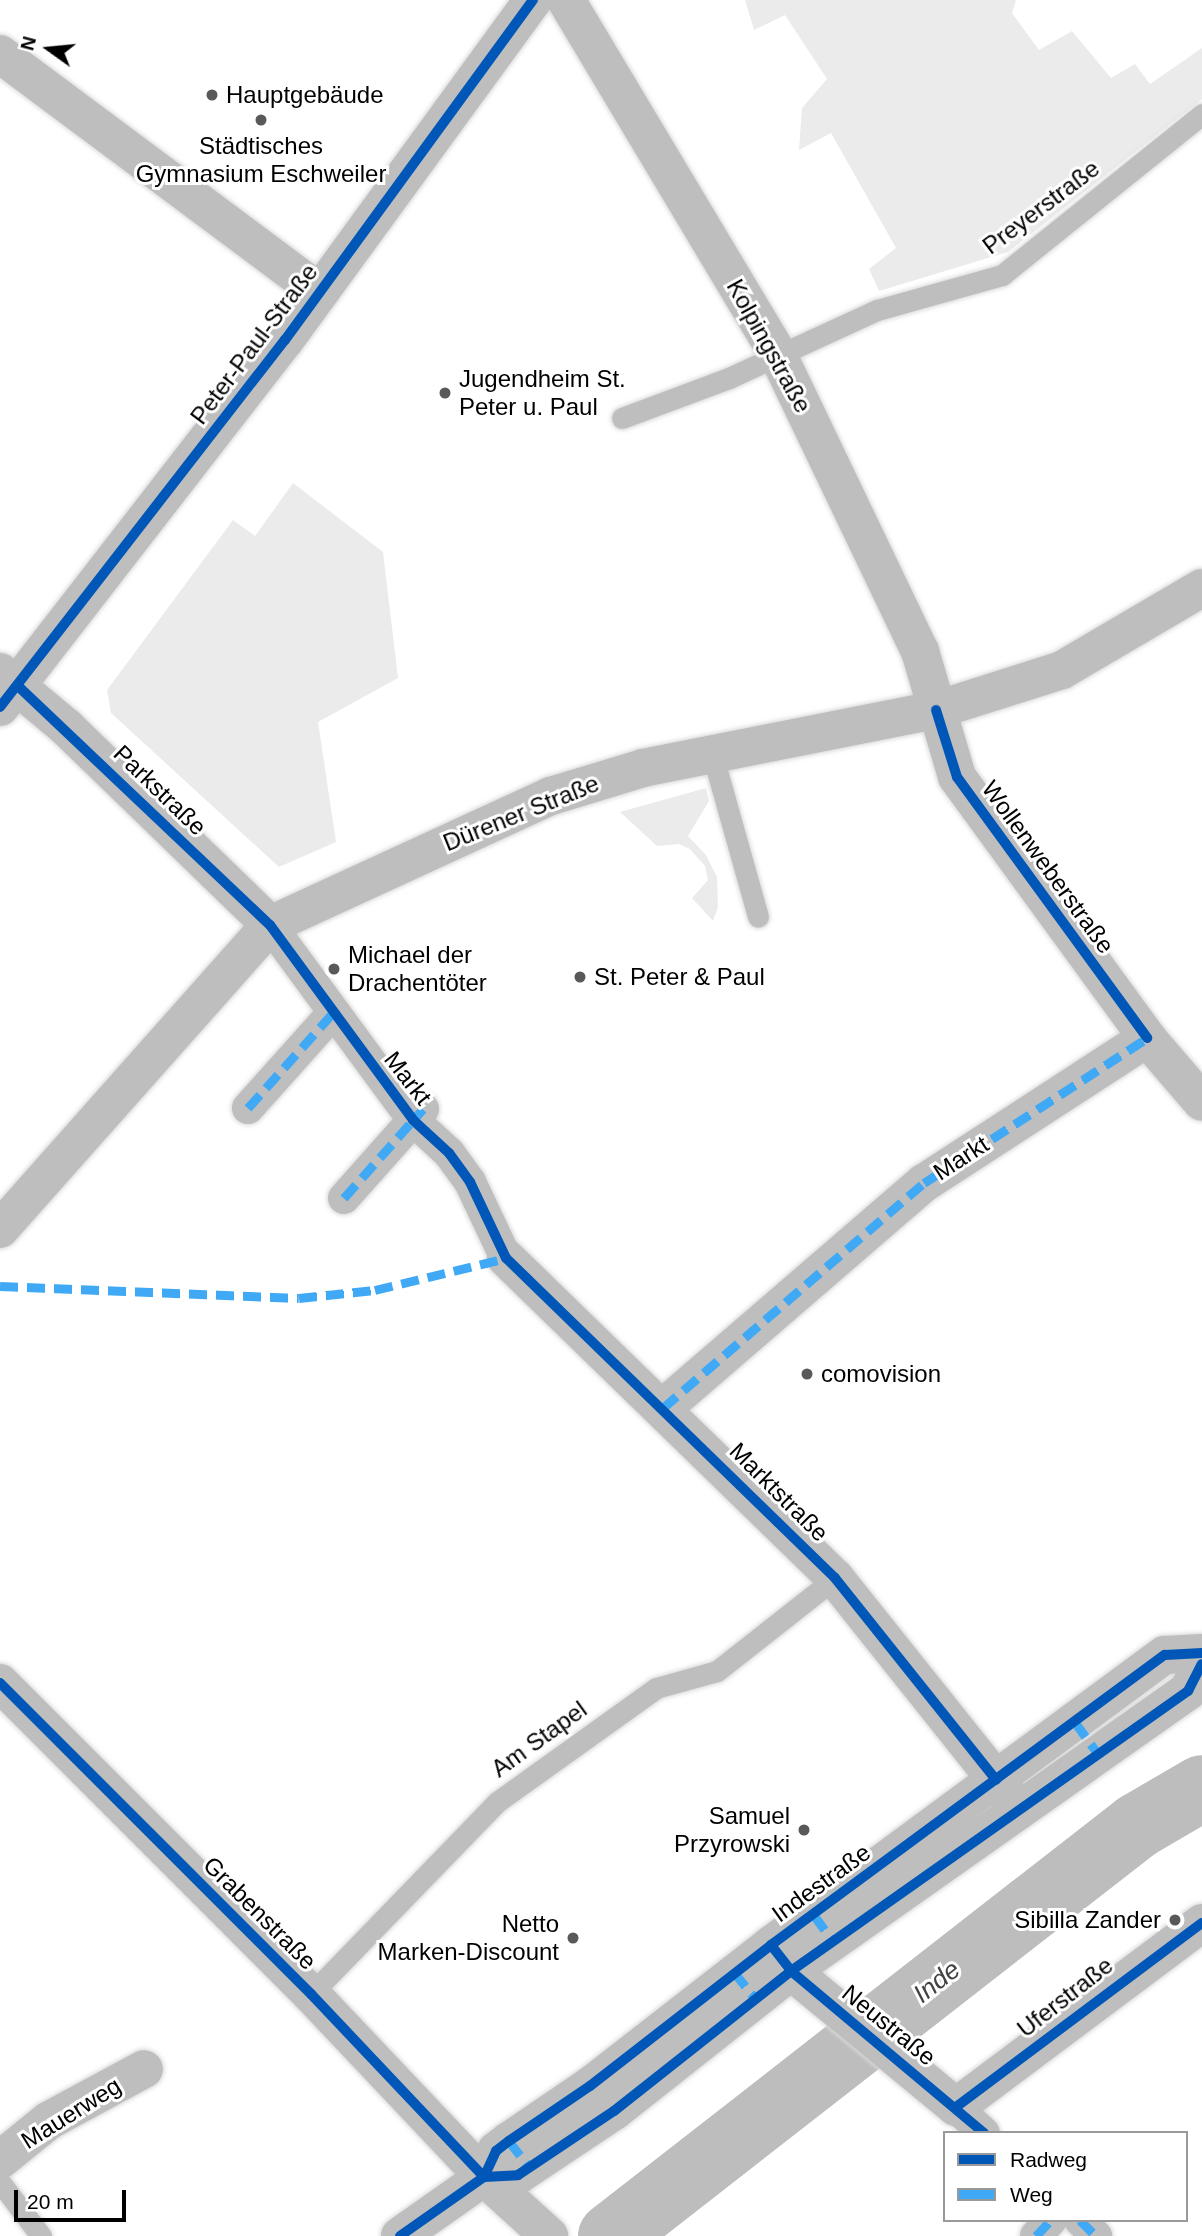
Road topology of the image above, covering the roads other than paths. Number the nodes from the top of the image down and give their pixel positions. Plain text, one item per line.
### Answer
1 (533, 0) edge
2 (566, 0) edge
3 (0, 54) edge
4 (1202, 114) edge
5 (319, 292) junction
6 (777, 353) junction
7 (622, 418) dead end
8 (1202, 588) edge
9 (6, 689) edge
10 (936, 710) junction
11 (712, 753) junction
12 (758, 917) dead end
13 (270, 925) junction
14 (332, 1013) junction
15 (1147, 1038) junction
16 (1202, 1102) edge
17 (248, 1108) dead end
18 (418, 1114) junction
19 (344, 1198) dead end
20 (0, 1229) edge
21 (506, 1258) joint
22 (663, 1408) junction
23 (835, 1578) junction
24 (1202, 1654) edge
25 (1202, 1664) edge
26 (0, 1684) edge
27 (1007, 1794) junction
28 (1202, 1923) edge
29 (781, 1958) junction
30 (311, 1994) junction
31 (144, 2069) dead end
32 (956, 2108) junction
33 (982, 2131) edge
34 (0, 2160) edge
35 (484, 2178) junction
36 (0, 2182) edge
37 (1049, 2222) edge
38 (1082, 2222) edge
39 (547, 2234) edge
40 (41, 2236) edge
41 (400, 2236) edge
42 (1036, 2236) edge
43 (1096, 2236) edge

1 - 5 street, Peter-Paul-Straße
2 - 6 street, Kolpingstraße
3 - 5 street
4 - 6 lane, Preyerstraße
5 - 9 street, Peter-Paul-Straße
6 - 7 lane, Preyerstraße
6 - 10 street, Kolpingstraße
8 - 10 street, Dürener Straße
9 - 13 street, Parkstraße
10 - 11 street, Dürener Straße
10 - 15 street, Wollenweberstraße
11 - 12 lane
11 - 13 street, Dürener Straße
13 - 14 street, Markt
13 - 20 street, Dürener Straße
14 - 17 street
14 - 18 street, Markt
15 - 16 street, Wollenweberstraße
15 - 22 street, Markt
18 - 19 street
18 - 21 street, Markt
21 - 22 street, Marktstraße
22 - 23 street, Marktstraße
23 - 27 street, Marktstraße
23 - 30 lane, Am Stapel
24 - 27 street, Indestraße
25 - 27 street, Indestraße
26 - 30 street, Grabenstraße
27 - 29 street, Indestraße
28 - 32 street, Uferstraße
29 - 32 street, Neustraße
29 - 35 street, Indestraße
30 - 35 street, Grabenstraße
31 - 34 street, Mauerweg
32 - 33 street, Neustraße
35 - 39 street, Grabenstraße
35 - 41 street, Indestraße
36 - 40 lane
37 - 42 street
38 - 43 street

